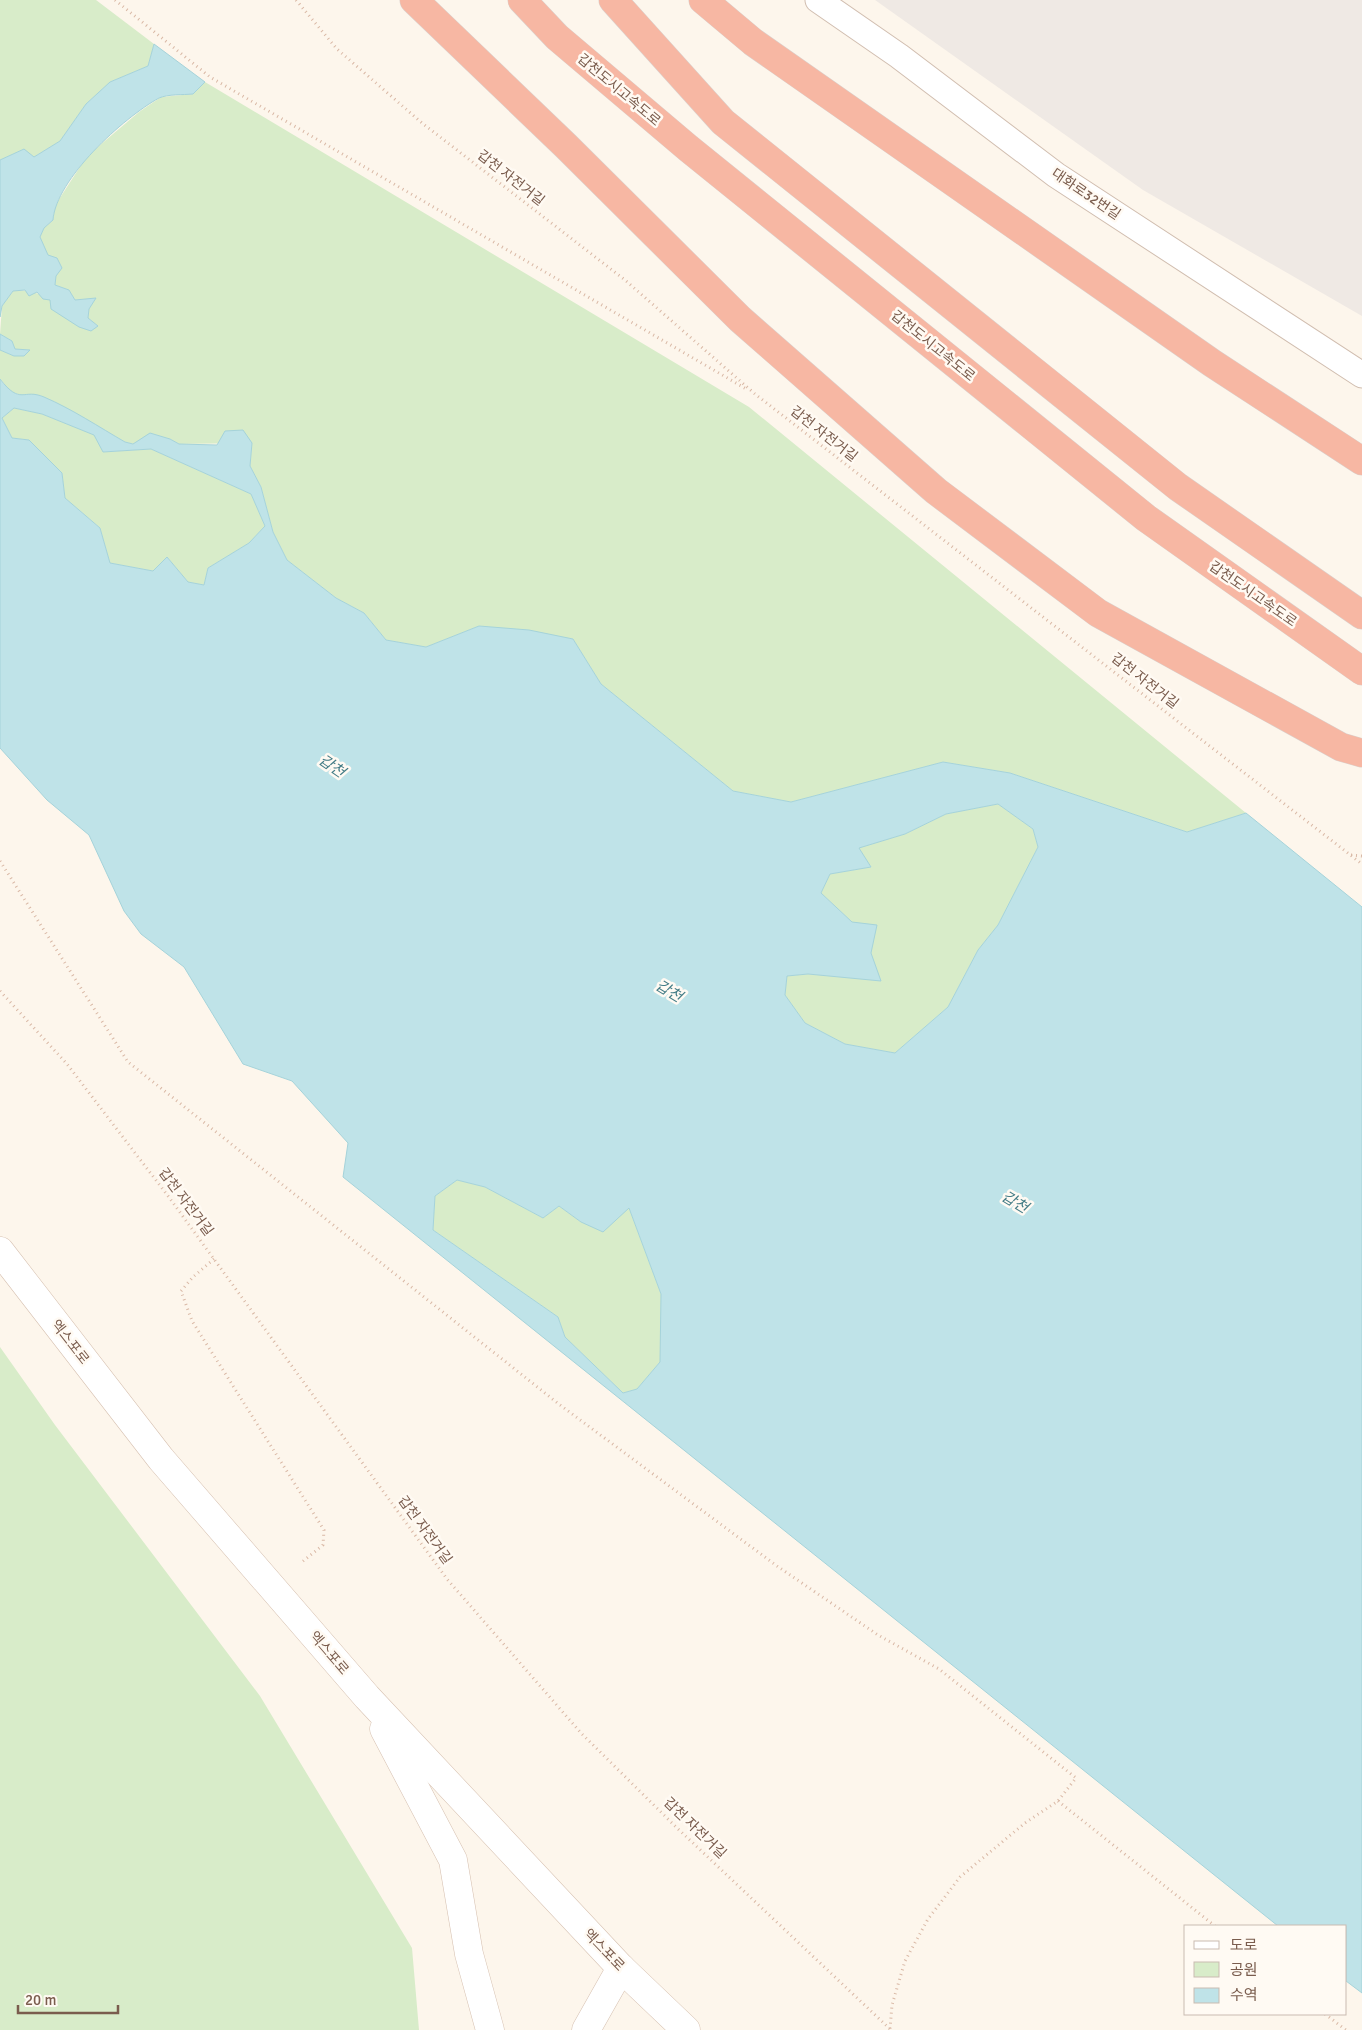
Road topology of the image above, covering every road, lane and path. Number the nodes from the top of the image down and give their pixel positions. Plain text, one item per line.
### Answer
1 (115, 0) edge
2 (296, 0) edge
3 (414, 0) edge
4 (522, 0) edge
5 (613, 0) edge
6 (702, 0) edge
7 (818, 0) edge
8 (1362, 375) edge
9 (755, 394) junction
10 (1362, 461) edge
11 (1362, 616) edge
12 (1362, 671) edge
13 (1362, 753) edge
14 (1350, 854) junction
15 (1362, 856) edge
16 (0, 861) edge
17 (1362, 864) edge
18 (0, 991) edge
19 (0, 1251) edge
20 (214, 1258) junction
21 (302, 1562) dead end
22 (367, 1697) junction
23 (1058, 1802) junction
24 (1214, 1925) edge
25 (621, 1968) junction
26 (1326, 2015) edge
27 (490, 2030) edge
28 (586, 2030) edge
29 (686, 2030) edge
30 (891, 2030) edge
31 (1346, 2030) edge

1 - 9 path
2 - 9 path, 갑천 자전거길
3 - 13 highway
4 - 12 highway, 갑천도시고속도로
5 - 11 highway
6 - 10 highway
7 - 8 street, 대화로32번길
9 - 14 path, 갑천 자전거길
14 - 15 path, 갑천 자전거길
14 - 17 path
16 - 23 path
18 - 20 path, 갑천 자전거길
19 - 22 main road, 엑스포로
20 - 21 path
20 - 30 path, 갑천 자전거길
22 - 25 main road, 엑스포로
22 - 27 main road
23 - 24 path
23 - 30 path
25 - 28 main road
25 - 29 main road, 엑스포로
26 - 31 path

